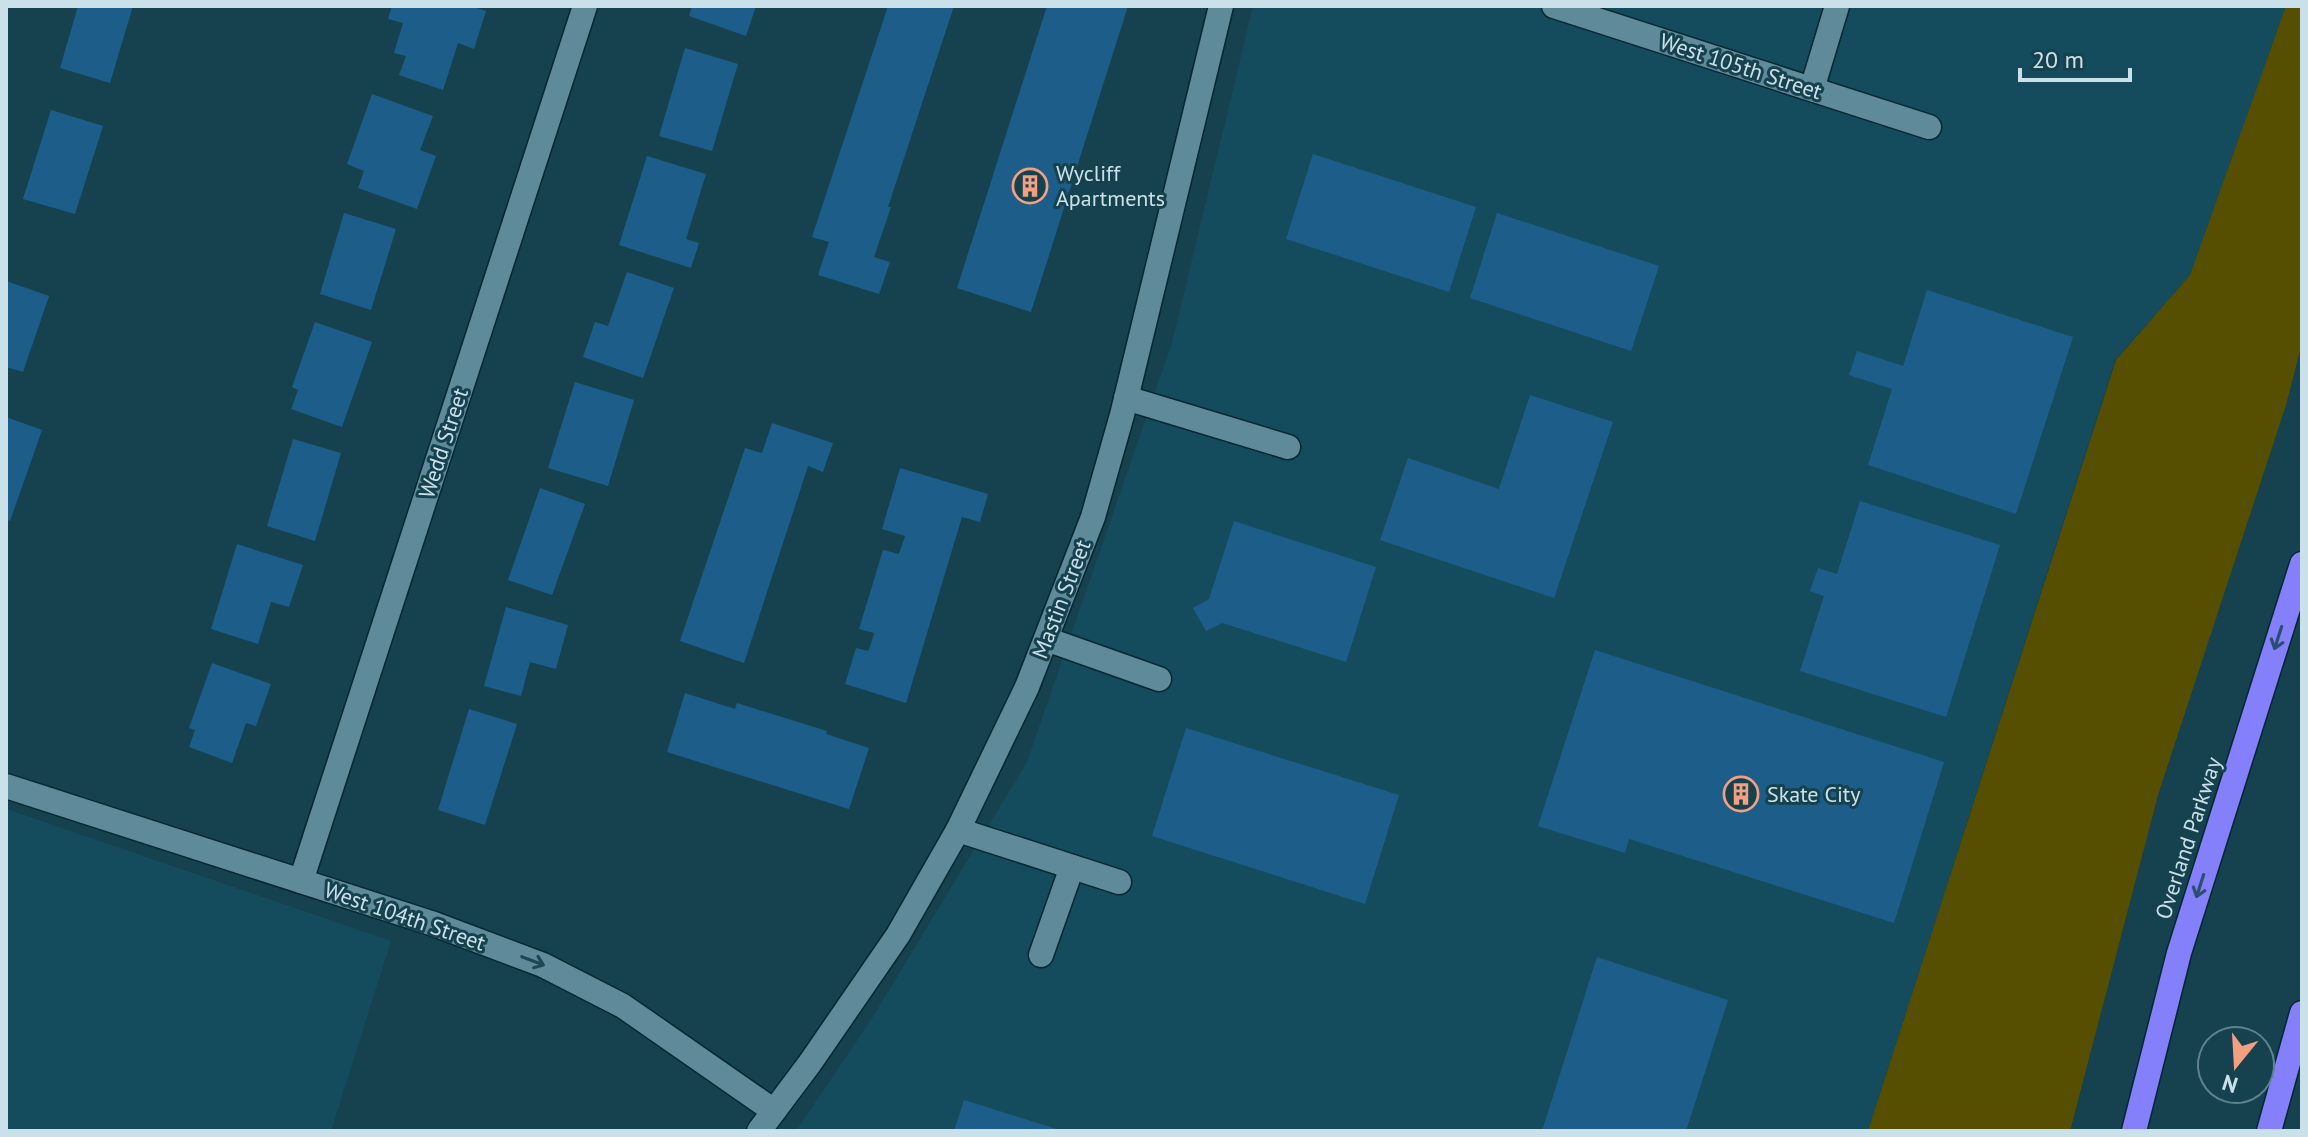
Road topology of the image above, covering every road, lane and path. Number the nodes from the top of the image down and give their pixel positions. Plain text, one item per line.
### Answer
1 (585, 6) edge
2 (1221, 6) edge
3 (1554, 6) edge
4 (1837, 6) edge
5 (1812, 89) junction
6 (1929, 127) dead end
7 (1126, 398) junction
8 (1288, 447) dead end
9 (2302, 564) edge
10 (1046, 639) junction
11 (1159, 679) dead end
12 (6, 786) edge
13 (958, 830) junction
14 (1072, 867) junction
15 (301, 881) junction
16 (1119, 882) dead end
17 (1041, 955) dead end
18 (2302, 1013) edge
19 (774, 1111) junction
20 (759, 1131) edge
21 (2134, 1131) edge
22 (2269, 1131) edge

1 - 15 street, Wedd Street
2 - 7 street, Mastin Street
3 - 5 street, West 105th Street
4 - 5 street
5 - 6 street, West 105th Street
7 - 8 street
7 - 10 street, Mastin Street
9 -> 21 highway, Overland Parkway
10 - 11 street
10 - 13 street, Mastin Street
12 - 15 street, West 104th Street
13 - 14 street
13 - 19 street, Mastin Street
14 - 16 street
14 - 17 street
15 -> 19 street, West 104th Street
18 - 22 highway
19 - 20 street, Mastin Street

